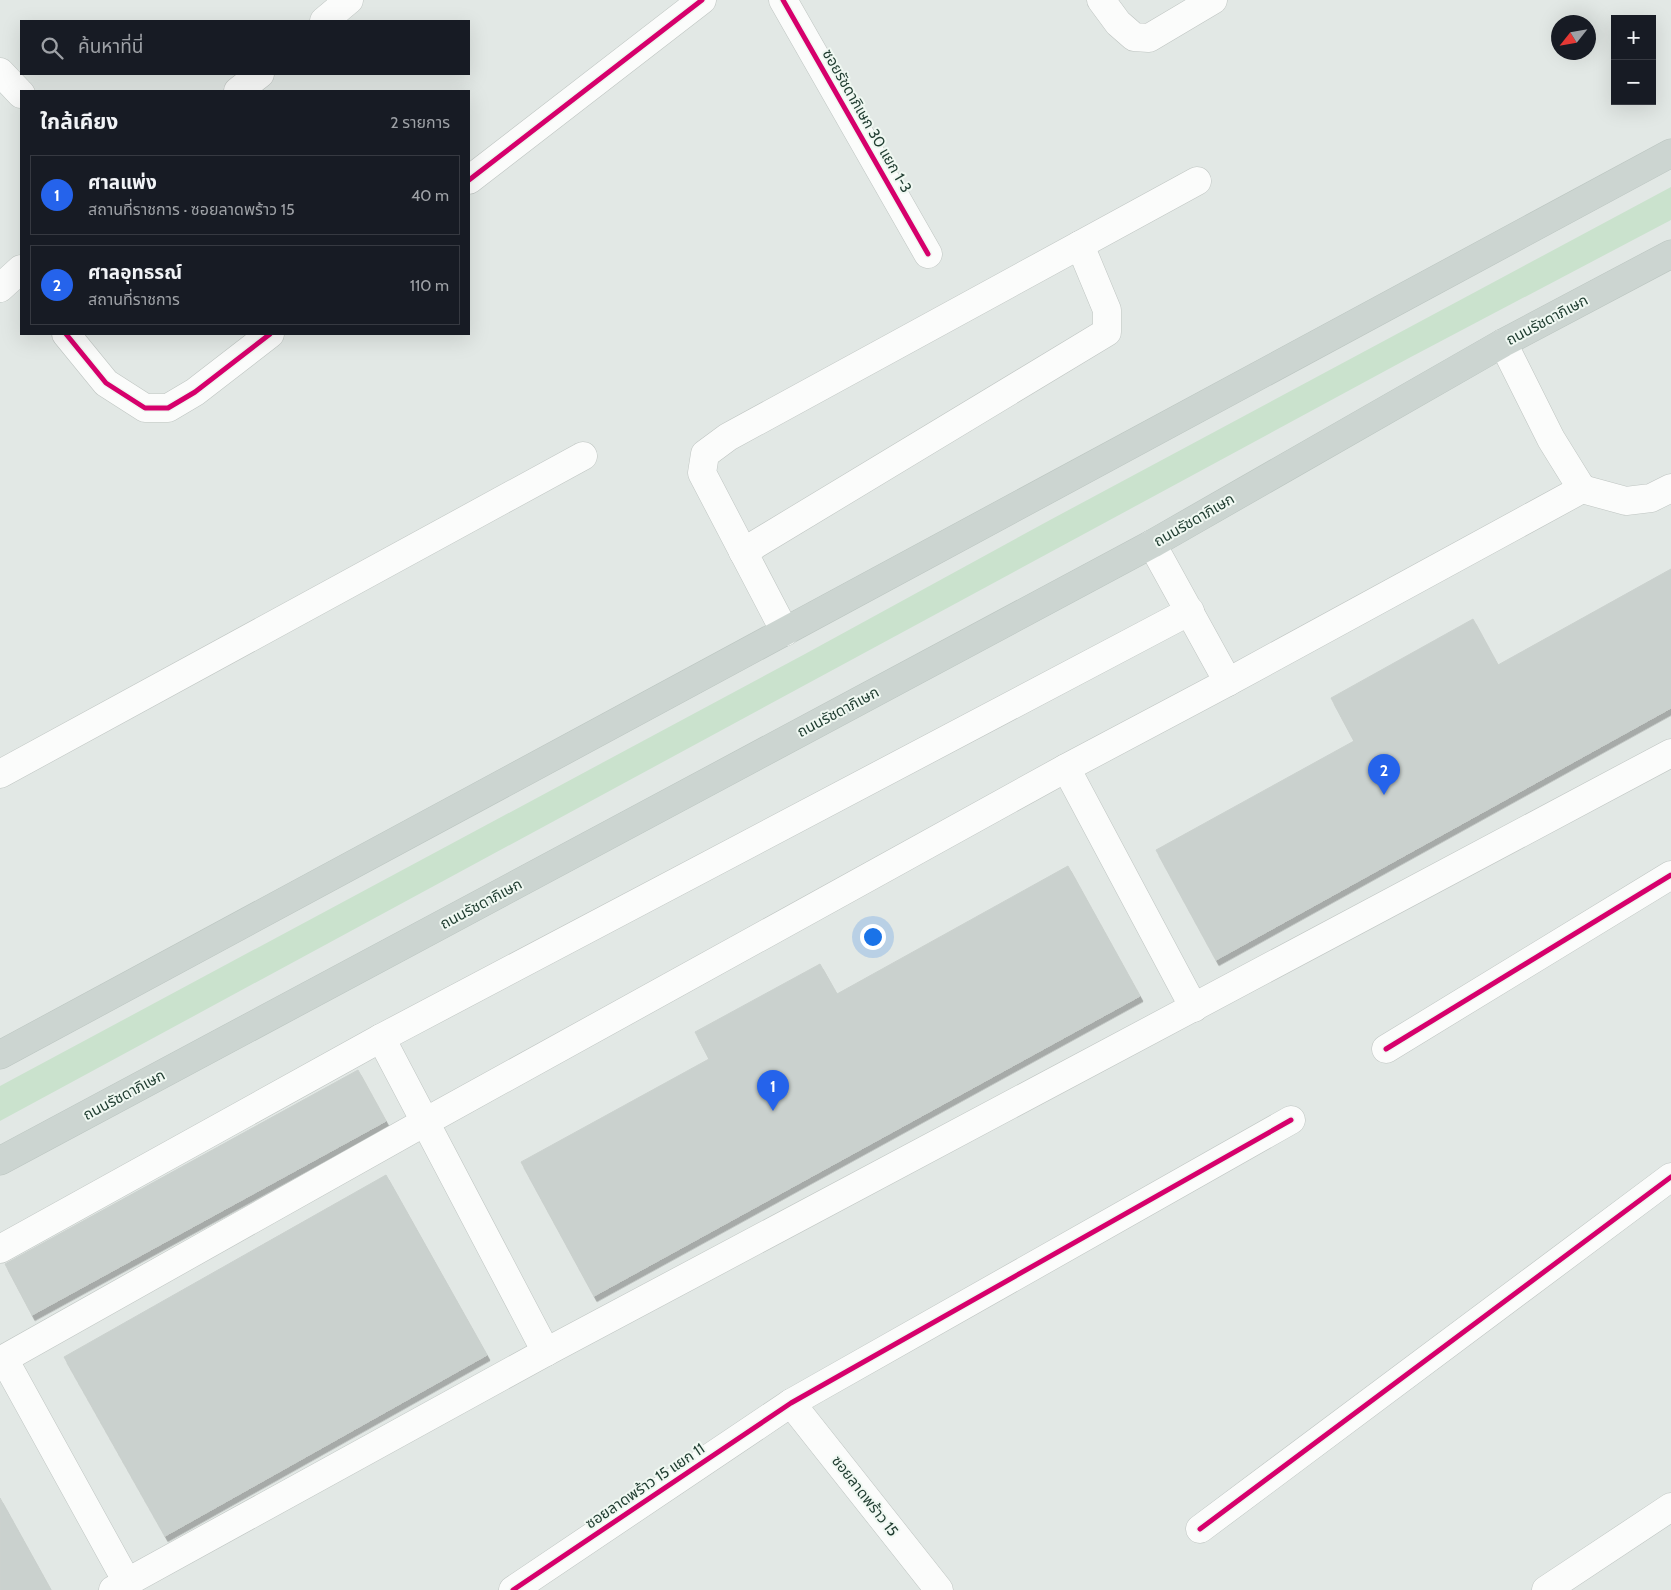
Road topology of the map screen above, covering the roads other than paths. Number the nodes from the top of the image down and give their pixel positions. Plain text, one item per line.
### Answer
1 (349, 0) edge
2 (702, 0) edge
3 (783, 0) edge
4 (1101, 0) edge
5 (1213, 0) edge
6 (325, 20) edge
7 (0, 72) edge
8 (259, 75) edge
9 (239, 90) edge
10 (20, 93) edge
11 (1671, 153) edge
12 (470, 179) edge
13 (1196, 181) dead end
14 (1080, 245) junction
15 (928, 254) dead end
16 (1671, 254) edge
17 (67, 335) edge
18 (269, 335) edge
19 (1504, 343) junction
20 (582, 456) dead end
21 (1671, 488) edge
22 (1582, 490) junction
23 (1152, 544) junction
24 (743, 552) junction
25 (1190, 611) junction
26 (785, 632) junction
27 (1228, 682) junction
28 (1671, 753) edge
29 (1066, 768) junction
30 (0, 774) edge
31 (1671, 875) edge
32 (1194, 1008) junction
33 (381, 1038) junction
34 (1386, 1049) dead end
35 (0, 1055) edge
36 (1291, 1120) dead end
37 (425, 1122) junction
38 (0, 1162) edge
39 (1671, 1177) edge
40 (0, 1249) edge
41 (546, 1352) junction
42 (2, 1360) edge
43 (791, 1403) junction
44 (1671, 1507) edge
45 (1200, 1529) dead end
46 (120, 1586) edge
47 (512, 1590) edge
48 (939, 1590) edge
49 (1546, 1590) edge

1 - 6 street
2 - 12 street
3 - 15 street, ซอยรัชดาภิเษก 30 แยก 1-3
4 - 5 street
7 - 10 street
8 - 9 street
11 - 26 main road
13 - 14 street
14 - 24 street
14 - 24 street
16 - 19 main road, ถนนรัชดาภิเษก
17 - 18 street
19 - 22 street
19 - 23 main road, ถนนรัชดาภิเษก
20 - 30 street
21 - 22 street
22 - 27 street
23 - 25 street
23 - 38 main road, ถนนรัชดาภิเษก
24 - 26 street
25 - 27 street
25 - 33 street
26 - 35 main road
27 - 29 street
28 - 32 street
29 - 32 street
29 - 37 street
31 - 34 street
32 - 41 street
33 - 37 street
33 - 40 street
36 - 43 street, ซอยลาดพร้าว 15 แยก 11
37 - 41 street
37 - 42 street
39 - 45 street
41 - 46 street
42 - 46 street
43 - 47 street, ซอยลาดพร้าว 15 แยก 11
43 - 48 street, ซอยลาดพร้าว 15
44 - 49 street

